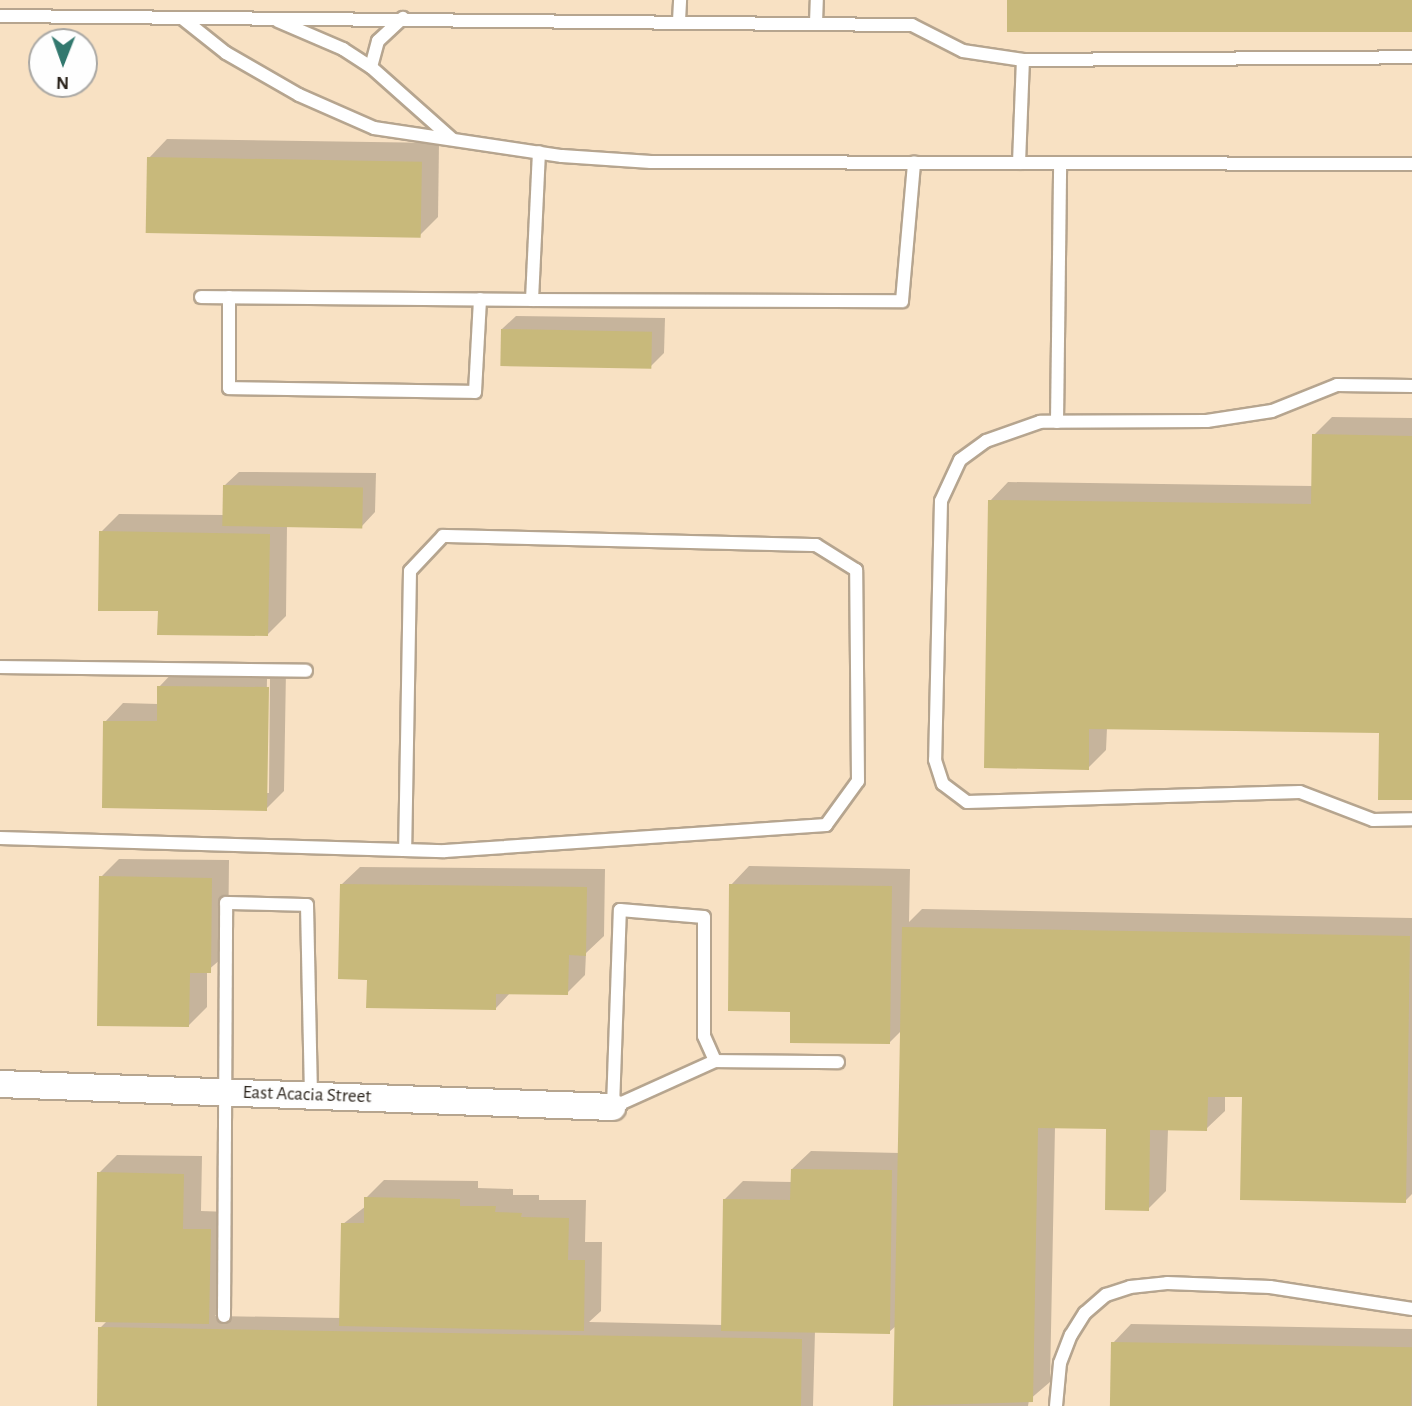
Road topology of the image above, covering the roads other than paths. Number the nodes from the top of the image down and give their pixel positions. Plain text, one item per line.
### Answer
1 (680, 0) edge
2 (817, 0) edge
3 (0, 16) edge
4 (182, 18) junction
5 (270, 18) junction
6 (403, 18) junction
7 (679, 21) junction
8 (816, 23) junction
9 (1412, 57) edge
10 (1023, 60) junction
11 (371, 67) junction
12 (453, 139) junction
13 (539, 152) junction
14 (914, 163) junction
15 (1019, 163) junction
16 (1060, 163) junction
17 (1412, 164) edge
18 (201, 297) dead end
19 (229, 297) junction
20 (480, 299) junction
21 (533, 300) junction
22 (1412, 386) edge
23 (1057, 422) junction
24 (0, 667) edge
25 (306, 671) dead end
26 (1412, 819) edge
27 (0, 838) edge
28 (405, 850) junction
29 (715, 1061) junction
30 (838, 1062) dead end
31 (0, 1084) edge
32 (223, 1093) junction
33 (311, 1096) junction
34 (613, 1107) junction
35 (1412, 1309) edge
36 (224, 1316) dead end
37 (1056, 1406) edge

1 - 7 lane
2 - 8 lane
3 - 4 lane
4 - 5 lane
4 - 12 lane
5 - 6 lane
5 - 11 lane
6 - 7 lane
6 - 11 lane
7 - 8 lane
8 - 10 lane
9 - 10 lane
10 - 15 lane
11 - 12 lane
12 - 13 lane
13 - 14 lane
13 - 21 lane
14 - 15 lane
14 - 21 lane
15 - 16 lane
16 - 17 lane
16 - 23 lane
18 - 19 lane
19 - 20 lane
19 - 20 lane
20 - 21 lane
22 - 23 lane
23 - 26 lane
24 - 25 lane
27 - 28 lane
28 - 28 lane
29 - 30 lane
29 - 34 lane
29 - 34 lane
31 - 32 street, East Acacia Street
32 - 33 street, East Acacia Street
32 - 33 lane
32 - 36 lane
33 - 34 street, East Acacia Street
35 - 37 lane

